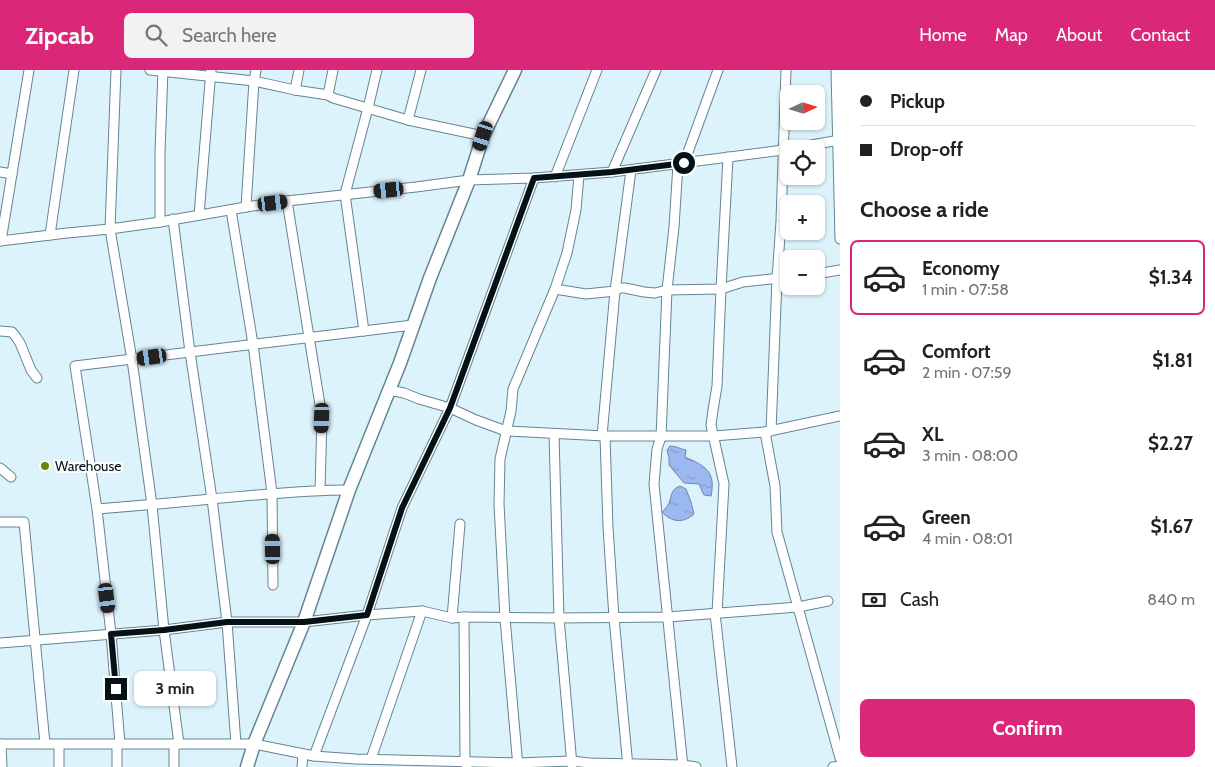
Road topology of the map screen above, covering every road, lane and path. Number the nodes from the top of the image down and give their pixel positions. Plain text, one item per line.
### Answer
1 (29, 70) edge
2 (74, 70) edge
3 (116, 70) edge
4 (150, 70) edge
5 (256, 70) edge
6 (299, 70) edge
7 (333, 70) edge
8 (377, 70) edge
9 (421, 70) edge
10 (515, 70) edge
11 (597, 70) edge
12 (656, 70) edge
13 (718, 70) edge
14 (786, 70) edge
15 (836, 70) edge
16 (163, 71) edge
17 (211, 73) edge
18 (254, 81) junction
19 (295, 90) junction
20 (328, 95) junction
21 (368, 108) junction
22 (408, 120) junction
23 (483, 136) junction
24 (783, 140) edge
25 (839, 141) edge
26 (825, 143) edge
27 (780, 150) edge
28 (728, 157) junction
29 (681, 163) junction
30 (631, 170) junction
31 (0, 172) edge
32 (612, 172) junction
33 (12, 174) junction
34 (579, 175) junction
35 (555, 177) junction
36 (534, 178) junction
37 (469, 180) junction
38 (782, 185) edge
39 (345, 194) junction
40 (286, 201) junction
41 (246, 207) junction
42 (230, 210) junction
43 (199, 215) junction
44 (173, 219) junction
45 (160, 222) junction
46 (110, 229) junction
47 (50, 235) junction
48 (840, 239) edge
49 (0, 241) edge
50 (840, 270) edge
51 (825, 272) edge
52 (777, 279) junction
53 (780, 279) edge
54 (721, 288) junction
55 (555, 289) junction
56 (667, 290) junction
57 (615, 291) junction
58 (413, 325) junction
59 (0, 330) edge
60 (364, 331) junction
61 (309, 338) junction
62 (252, 344) junction
63 (190, 352) junction
64 (132, 360) junction
65 (37, 378) dead end
66 (389, 390) junction
67 (450, 408) junction
68 (840, 416) edge
69 (506, 431) junction
70 (768, 431) junction
71 (554, 434) junction
72 (604, 436) junction
73 (661, 436) junction
74 (714, 436) junction
75 (0, 468) edge
76 (11, 477) dead end
77 (320, 490) junction
78 (349, 490) junction
79 (272, 493) junction
80 (212, 499) junction
81 (152, 505) junction
82 (96, 509) junction
83 (0, 522) edge
84 (460, 524) dead end
85 (273, 585) dead end
86 (828, 600) dead end
87 (798, 607) junction
88 (422, 612) junction
89 (716, 613) junction
90 (367, 615) junction
91 (464, 617) junction
92 (668, 617) junction
93 (452, 618) junction
94 (505, 618) junction
95 (559, 618) junction
96 (614, 618) junction
97 (227, 622) junction
98 (304, 622) junction
99 (164, 630) junction
100 (111, 634) junction
101 (35, 641) junction
102 (0, 643) edge
103 (0, 744) edge
104 (45, 744) junction
105 (59, 744) junction
106 (119, 744) junction
107 (176, 744) junction
108 (236, 744) junction
109 (254, 744) junction
110 (303, 754) junction
111 (314, 756) junction
112 (840, 758) edge
113 (371, 759) junction
114 (355, 763) edge
115 (466, 764) edge
116 (572, 764) edge
117 (517, 765) edge
118 (628, 765) edge
119 (683, 766) edge
120 (840, 766) edge
121 (2, 767) edge
122 (59, 767) edge
123 (117, 767) edge
124 (174, 767) edge
125 (247, 767) edge
126 (302, 767) edge
127 (696, 767) edge
128 (732, 767) edge
129 (833, 767) edge

1 - 33 street
2 - 47 street
3 - 46 street
4 - 16 street
5 - 18 street
6 - 19 street
7 - 20 street
8 - 21 street
9 - 22 street
10 - 23 main road
11 - 35 street
12 - 32 street
13 - 29 street
14 - 24 street
15 - 25 street
16 - 17 street
16 - 45 street
17 - 18 street
17 - 43 street
18 - 19 street
18 - 41 street
19 - 20 street
20 - 21 street
21 - 22 street
21 - 39 street
22 - 23 street
23 - 37 main road
25 - 26 street
25 - 48 street
27 - 28 street
28 - 29 street
28 - 54 street
29 - 30 street
29 - 56 street
30 - 32 street
30 - 57 street
31 - 33 street
32 - 34 street
33 - 49 street
34 - 35 street
34 - 55 street
35 - 36 street
36 - 37 street
36 - 67 street
37 - 39 street
37 - 58 main road
38 - 52 street
39 - 40 street
39 - 60 street
40 - 41 street
40 - 61 street
41 - 42 street
42 - 43 street
42 - 62 street
43 - 44 street
44 - 45 street
44 - 63 street
45 - 46 street
46 - 47 street
46 - 64 street
47 - 49 street
50 - 51 street
52 - 53 street
52 - 54 street
52 - 70 street
54 - 56 street
54 - 74 street
55 - 57 street
55 - 69 street
56 - 57 street
56 - 73 street
57 - 72 street
58 - 60 street
58 - 66 main road
59 - 65 street
60 - 61 street
61 - 62 street
61 - 77 street
62 - 63 street
62 - 79 street
63 - 64 street
63 - 80 street
64 - 81 street
64 - 82 street
66 - 67 street
66 - 78 main road
67 - 69 street
67 - 90 street
68 - 70 street
69 - 71 street
69 - 94 street
70 - 74 street
70 - 87 street
71 - 72 street
71 - 95 street
72 - 73 street
72 - 96 street
73 - 74 street
73 - 92 street
74 - 89 street
75 - 76 street
77 - 78 street
77 - 79 street
78 - 98 main road
79 - 80 street
79 - 85 street
80 - 81 street
80 - 97 street
81 - 82 street
81 - 99 street
82 - 100 street
83 - 101 street
84 - 93 street
86 - 87 street
87 - 89 street
87 - 112 street
88 - 90 street
88 - 93 street
88 - 113 street
89 - 92 street
89 - 128 street
90 - 98 street
90 - 111 street
91 - 93 street
91 - 94 street
91 - 115 street
92 - 96 street
92 - 119 street
94 - 95 street
94 - 117 street
95 - 96 street
95 - 116 street
96 - 118 street
97 - 98 street
97 - 99 street
97 - 108 street
98 - 109 main road
99 - 100 street
99 - 107 street
100 - 101 street
100 - 106 street
101 - 102 street
101 - 104 street
103 - 104 street
103 - 121 street
104 - 105 street
105 - 106 street
105 - 122 street
106 - 107 street
106 - 123 street
107 - 108 street
107 - 124 street
108 - 109 street
109 - 110 street
109 - 125 main road
110 - 111 street
110 - 126 street
111 - 114 street
113 - 114 street
113 - 115 street
115 - 117 street
116 - 117 street
116 - 118 street
118 - 119 street
119 - 127 street
120 - 129 street

